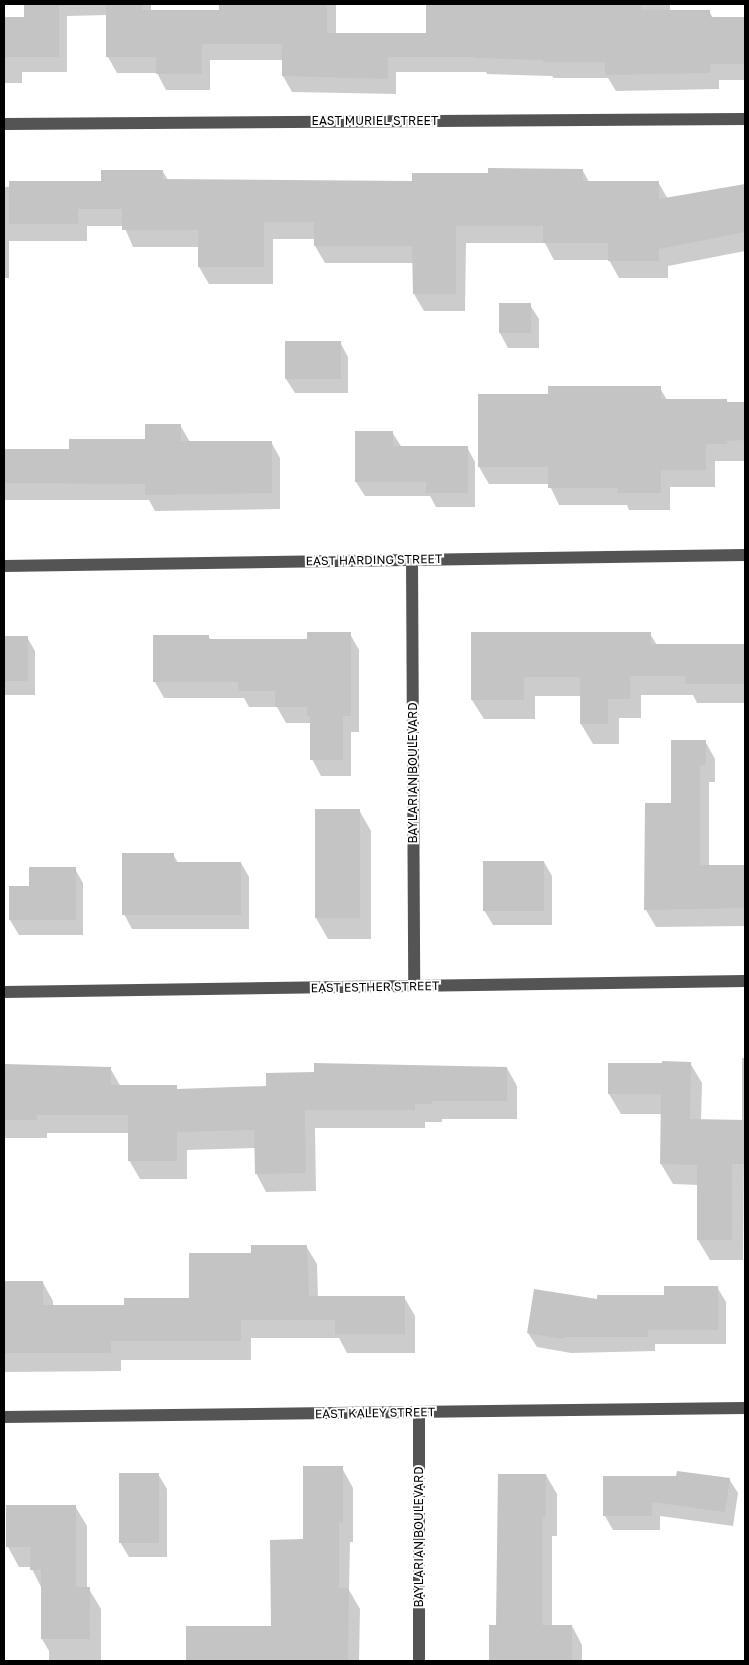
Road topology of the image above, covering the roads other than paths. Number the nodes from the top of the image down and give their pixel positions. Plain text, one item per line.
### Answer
1 (745, 119) edge
2 (4, 124) edge
3 (745, 556) edge
4 (412, 559) junction
5 (4, 566) edge
6 (745, 981) edge
7 (414, 986) junction
8 (4, 992) edge
9 (745, 1408) edge
10 (419, 1413) junction
11 (4, 1417) edge
12 (419, 1661) edge

1 - 2 street, EAST MURIEL STREET
3 - 4 street, EAST HARDING STREET
4 - 5 street, EAST HARDING STREET
4 - 7 street, BAYLARIAN BOULEVARD
6 - 7 street, EAST ESTHER STREET
7 - 8 street, EAST ESTHER STREET
9 - 10 street, EAST KALEY STREET
10 - 11 street, EAST KALEY STREET
10 - 12 street, BAYLARIAN BOULEVARD

